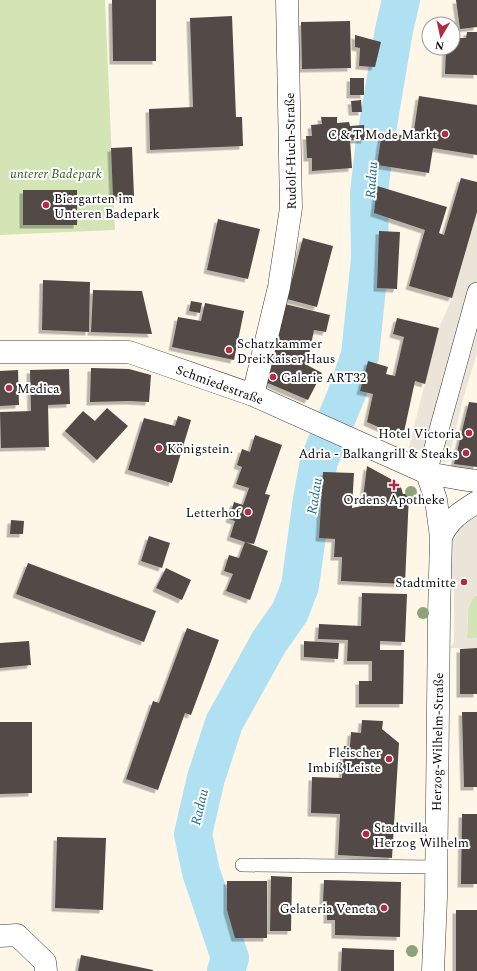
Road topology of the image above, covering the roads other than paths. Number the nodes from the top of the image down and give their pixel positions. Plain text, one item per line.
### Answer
1 (287, 0) edge
2 (477, 292) edge
3 (0, 352) edge
4 (253, 395) junction
5 (427, 473) junction
6 (477, 481) edge
7 (477, 502) edge
8 (441, 537) junction
9 (242, 865) dead end
10 (436, 867) junction
11 (0, 936) edge
12 (46, 971) edge
13 (433, 971) edge

1 - 4 street, Rudolf-Huch-Straße
2 - 5 street
3 - 4 street, Schmiedestraße
4 - 5 street, Schmiedestraße
5 - 6 street, Schmiedestraße
5 - 8 street, Herzog-Wilhelm-Straße
7 - 8 street
8 - 10 street, Herzog-Wilhelm-Straße
9 - 10 lane
10 - 13 street, Herzog-Wilhelm-Straße
11 - 12 street

